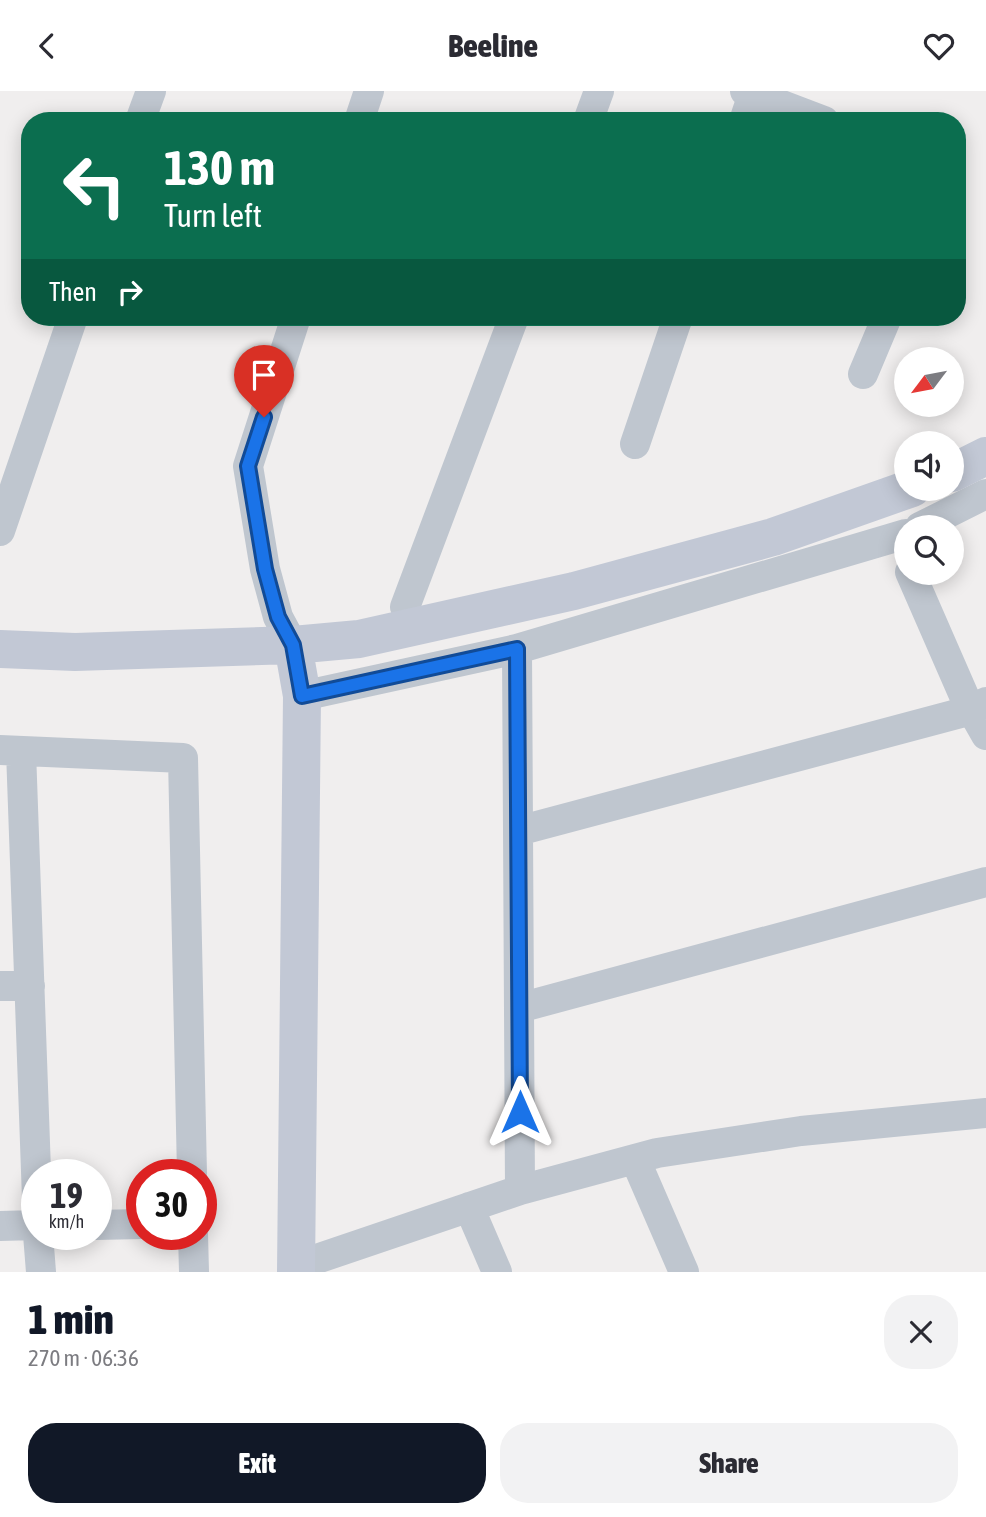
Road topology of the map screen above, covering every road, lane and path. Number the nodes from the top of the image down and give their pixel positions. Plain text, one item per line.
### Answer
1 (150, 91) edge
2 (369, 91) edge
3 (599, 91) edge
4 (747, 102) edge
5 (143, 112) edge
6 (362, 112) edge
7 (591, 112) edge
8 (788, 112) edge
9 (70, 326) edge
10 (293, 326) edge
11 (511, 326) edge
12 (675, 326) edge
13 (883, 326) edge
14 (863, 374) dead end
15 (986, 429) edge
16 (964, 439) edge
17 (635, 444) dead end
18 (986, 456) edge
19 (964, 467) edge
20 (894, 469) edge
21 (986, 493) edge
22 (894, 494) edge
23 (950, 515) edge
24 (0, 531) edge
25 (894, 545) edge
26 (916, 585) edge
27 (405, 607) junction
28 (293, 645) junction
29 (0, 649) edge
30 (517, 649) junction
31 (302, 696) junction
32 (981, 716) edge
33 (11, 751) edge
34 (518, 831) junction
35 (986, 882) edge
36 (0, 986) edge
37 (30, 986) junction
38 (519, 1008) junction
39 (986, 1113) edge
40 (36, 1159) edge
41 (192, 1159) edge
42 (635, 1159) junction
43 (520, 1190) junction
44 (469, 1207) junction
45 (21, 1225) edge
46 (0, 1226) edge
47 (39, 1250) edge
48 (194, 1250) edge
49 (296, 1269) edge
50 (41, 1272) edge
51 (194, 1272) edge
52 (497, 1272) edge
53 (684, 1272) edge

1 - 5 street
2 - 6 street
3 - 7 street
4 - 8 street
9 - 24 street
10 - 28 street
11 - 27 street
12 - 17 street
13 - 14 street
15 - 16 street
18 - 19 street
20 - 27 street
21 - 23 street
22 - 28 street
25 - 30 street
26 - 32 street
27 - 28 street
28 - 29 street
28 - 31 street
30 - 31 street
30 - 34 street
31 - 49 street
32 - 34 street
33 - 37 street
33 - 41 street
34 - 38 street
35 - 38 street
36 - 37 street
37 - 40 street
38 - 43 street
39 - 42 street
42 - 43 street
42 - 53 street
43 - 44 street
44 - 49 street
44 - 52 street
45 - 46 street
47 - 50 street
48 - 51 street

